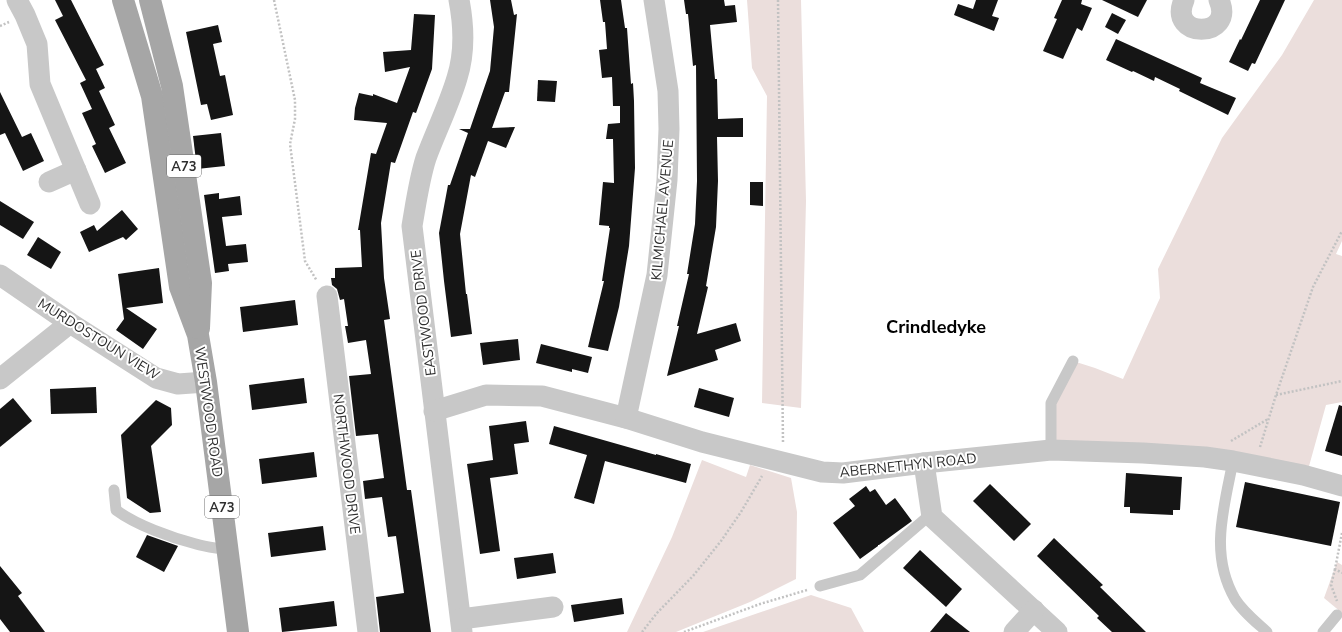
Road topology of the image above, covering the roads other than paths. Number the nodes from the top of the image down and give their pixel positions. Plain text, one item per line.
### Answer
1 (17, 0) edge
2 (123, 0) edge
3 (150, 0) edge
4 (459, 0) edge
5 (654, 0) edge
6 (1184, 0) edge
7 (1219, 0) edge
8 (76, 170) junction
9 (49, 182) dead end
10 (90, 204) dead end
11 (0, 275) edge
12 (326, 296) road end
13 (70, 323) junction
14 (198, 335) junction
15 (1073, 360) dead end
16 (0, 379) edge
17 (206, 382) junction
18 (434, 411) junction
19 (626, 418) junction
20 (1051, 450) junction
21 (1232, 451) junction
22 (924, 463) junction
23 (1342, 486) edge
24 (114, 490) dead end
25 (931, 514) junction
26 (227, 550) junction
27 (820, 586) dead end
28 (553, 607) dead end
29 (1034, 610) junction
30 (1338, 611) road end
31 (462, 626) edge
32 (238, 632) edge
33 (368, 632) edge
34 (1014, 632) edge
35 (1057, 632) edge
36 (1267, 632) edge
37 (1323, 632) edge

1 - 8 street
2 - 14 main road, WESTWOOD ROAD / A73
3 - 14 main road, WESTWOOD ROAD / A73
4 - 18 street, EASTWOOD DRIVE
5 - 19 street, KILMICHAEL AVENUE
6 - 7 street
8 - 9 street
8 - 10 street
11 - 13 street, MURDOSTOUN VIEW
12 - 33 street, NORTHWOOD DRIVE
13 - 16 street
13 - 17 street, MURDOSTOUN VIEW
14 - 17 main road, WESTWOOD ROAD / A73
15 - 20 lane
17 - 26 main road, WESTWOOD ROAD / A73
18 - 19 street, ABERNETHYN ROAD
18 - 31 street, EASTWOOD DRIVE
19 - 22 street, ABERNETHYN ROAD
20 - 21 street, ABERNETHYN ROAD
20 - 22 street, ABERNETHYN ROAD
21 - 23 street, ABERNETHYN ROAD
21 - 36 lane
22 - 25 street
24 - 26 lane
25 - 27 lane
25 - 29 street
26 - 32 main road, WESTWOOD ROAD / A73
28 - 31 street
29 - 34 street
29 - 35 street
30 - 37 lane

